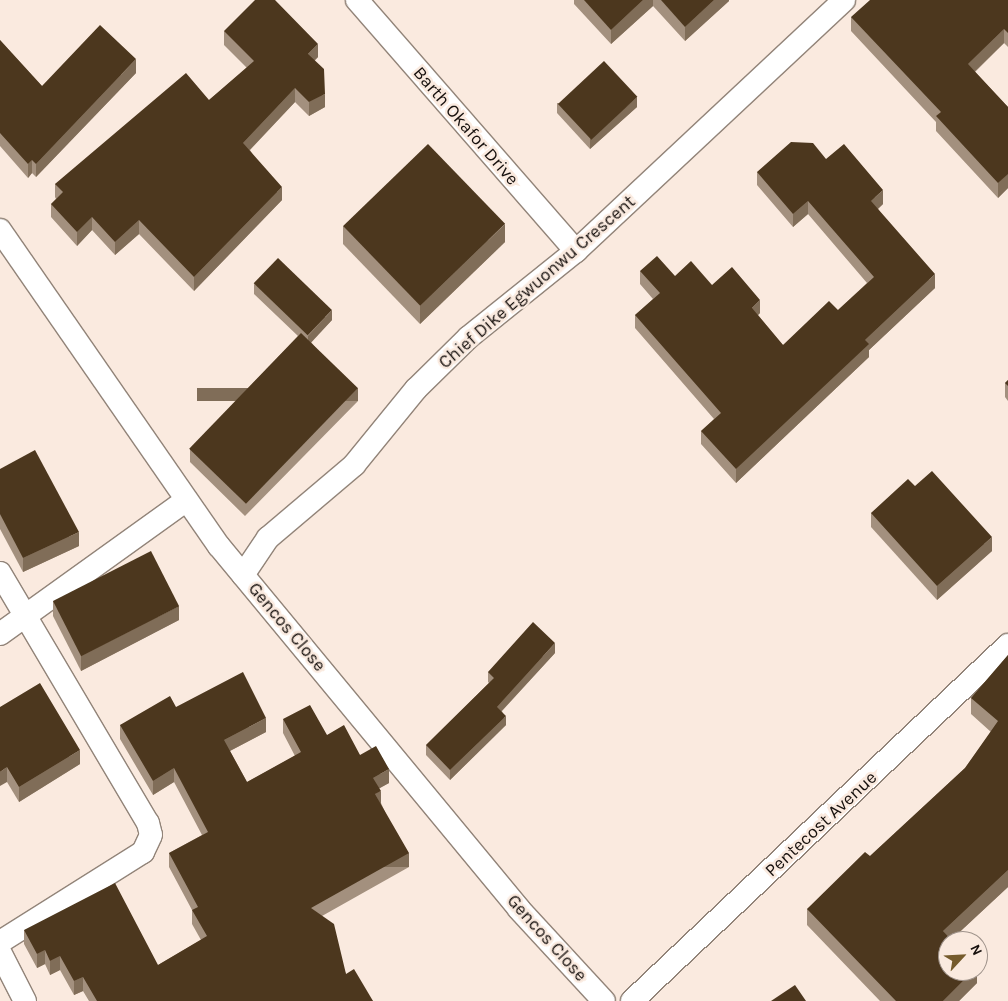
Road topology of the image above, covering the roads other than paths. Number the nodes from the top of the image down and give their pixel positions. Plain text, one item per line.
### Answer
1 (357, 0) edge
2 (844, 0) edge
3 (0, 230) edge
4 (576, 251) junction
5 (185, 501) junction
6 (0, 573) edge
7 (242, 575) junction
8 (25, 616) junction
9 (0, 634) edge
10 (1008, 645) edge
11 (0, 942) edge
12 (0, 952) edge
13 (25, 1001) edge
14 (604, 1001) edge
15 (632, 1001) edge

1 - 4 street, Barth Okafor Drive
2 - 4 street, Chief Dike Egwuonwu Crescent
3 - 5 street, Gencos Close
4 - 7 street, Chief Dike Egwuonwu Crescent
5 - 7 street, Gencos Close
5 - 8 street
6 - 8 street
7 - 14 street, Gencos Close
8 - 9 street
8 - 11 street
10 - 15 street, Pentecost Avenue
12 - 13 street

